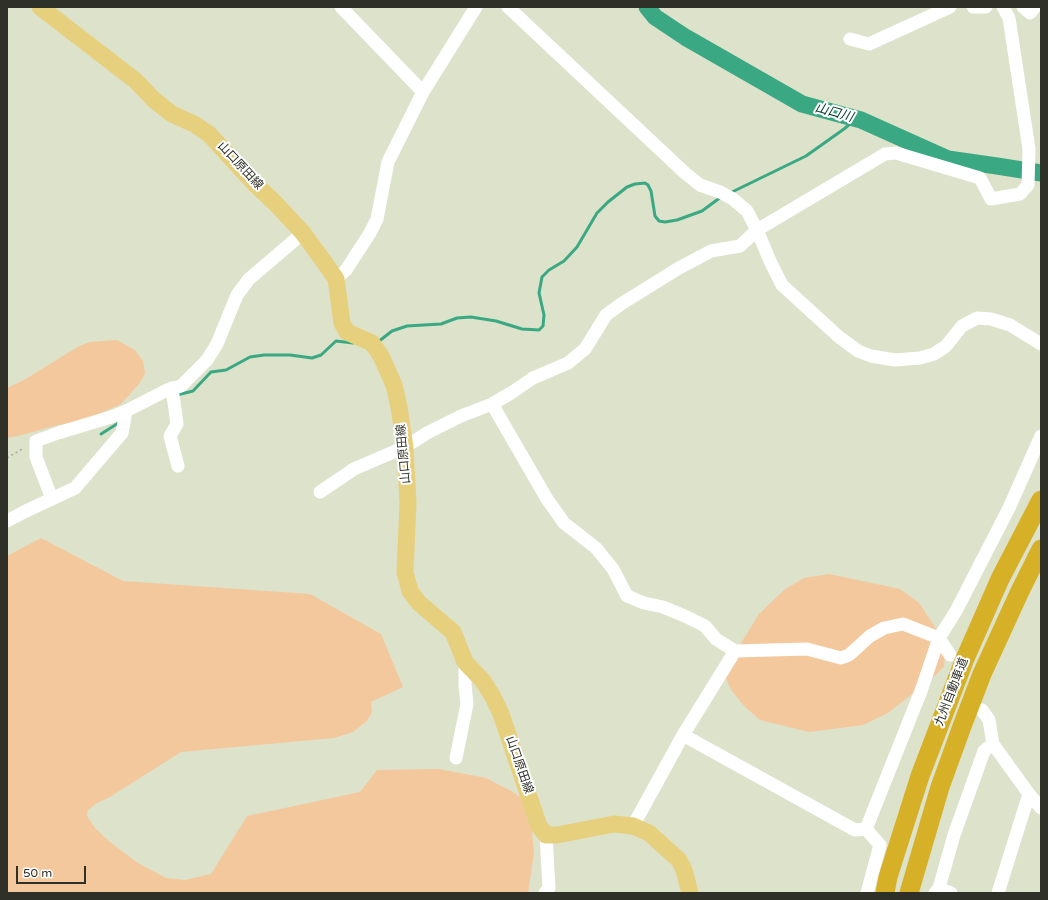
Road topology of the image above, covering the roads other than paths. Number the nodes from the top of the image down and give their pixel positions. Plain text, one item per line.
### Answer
1 (40, 7) edge
2 (341, 7) edge
3 (476, 7) edge
4 (508, 7) edge
5 (950, 7) edge
6 (973, 7) edge
7 (986, 7) edge
8 (1003, 7) edge
9 (1023, 7) edge
10 (1035, 7) edge
11 (850, 39) dead end
12 (423, 92) junction
13 (1033, 148) edge
14 (757, 230) junction
15 (303, 233) junction
16 (336, 279) junction
17 (1041, 344) edge
18 (172, 388) junction
19 (492, 404) junction
20 (126, 411) junction
21 (1041, 436) edge
22 (405, 447) junction
23 (178, 466) dead end
24 (320, 492) dead end
25 (52, 499) junction
26 (1041, 500) edge
27 (7, 521) edge
28 (1041, 549) edge
29 (939, 638) junction
30 (735, 650) junction
31 (950, 655) dead end
32 (465, 662) junction
33 (982, 710) dead end
34 (683, 735) junction
35 (992, 744) junction
36 (456, 758) dead end
37 (1030, 794) junction
38 (1041, 808) edge
39 (633, 826) junction
40 (866, 829) junction
41 (546, 835) junction
42 (937, 890) edge
43 (545, 893) edge
44 (690, 893) edge
45 (867, 893) edge
46 (885, 893) edge
47 (909, 893) edge
48 (951, 893) edge
49 (998, 893) edge

1 - 15 main road, 山口原田線
2 - 12 street
3 - 12 street
4 - 14 street
5 - 11 street
6 - 7 street
8 - 13 street
9 - 10 street
12 - 16 street
13 - 14 street
14 - 17 street
14 - 19 street
15 - 16 main road, 山口原田線
15 - 18 street
16 - 22 main road, 山口原田線
18 - 20 street
18 - 23 street
19 - 22 street
19 - 30 street
20 - 25 street
20 - 25 street
21 - 29 street
22 - 24 street
22 - 32 main road, 山口原田線
25 - 27 street
26 - 46 highway, 九州自動車道
28 - 47 highway, 九州自動車道
29 - 30 street
29 - 31 street
29 - 40 street
30 - 34 street
32 - 36 street
32 - 41 main road, 山口原田線
33 - 35 street
34 - 39 street
34 - 40 street
35 - 37 street
35 - 42 street
37 - 38 street
37 - 49 street
39 - 41 main road
39 - 44 main road
40 - 45 street
41 - 43 street
42 - 48 street

